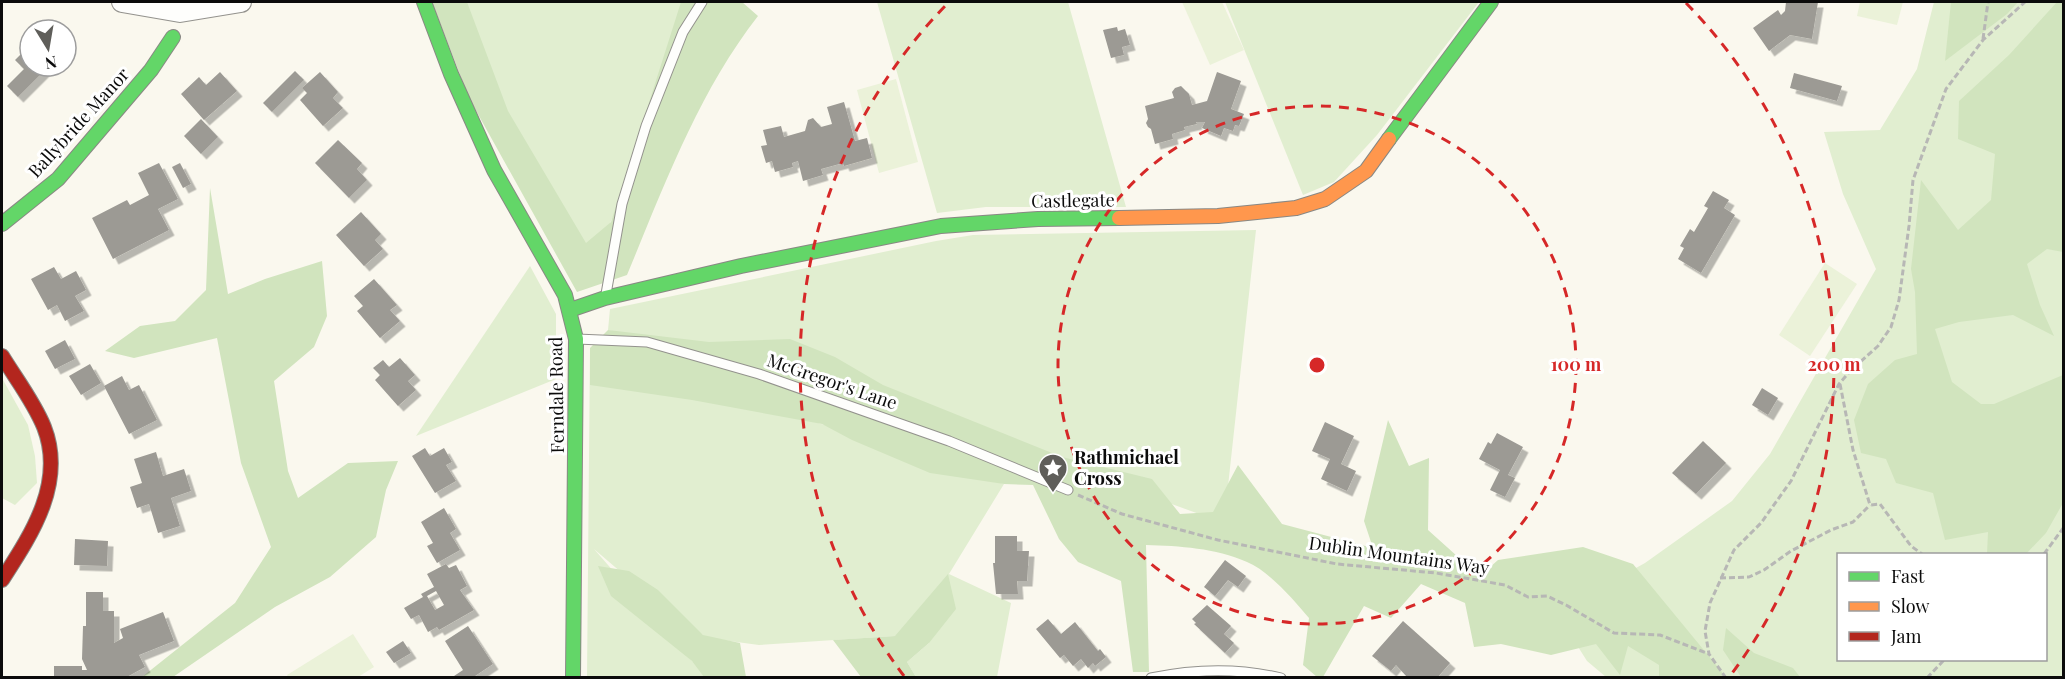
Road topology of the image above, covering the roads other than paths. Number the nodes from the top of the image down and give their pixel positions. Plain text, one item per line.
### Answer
1 (122, 2) edge
2 (241, 2) edge
3 (424, 2) edge
4 (702, 2) edge
5 (1491, 2) edge
6 (173, 37) dead end
7 (2, 224) edge
8 (605, 298) junction
9 (570, 310) junction
10 (576, 339) junction
11 (2, 356) edge
12 (1068, 490) road end
13 (2, 580) edge
14 (573, 678) edge
15 (1151, 678) edge
16 (1281, 678) edge

1 - 2 street
3 - 9 street, Ferndale Road
4 - 8 lane
5 - 8 street, Castlegate
6 - 7 street, Ballybride Manor
8 - 9 street, Castlegate
9 - 10 street, Ferndale Road
10 - 12 lane, McGregor's Lane
10 - 14 street, Ferndale Road
11 - 13 street
15 - 16 lane

